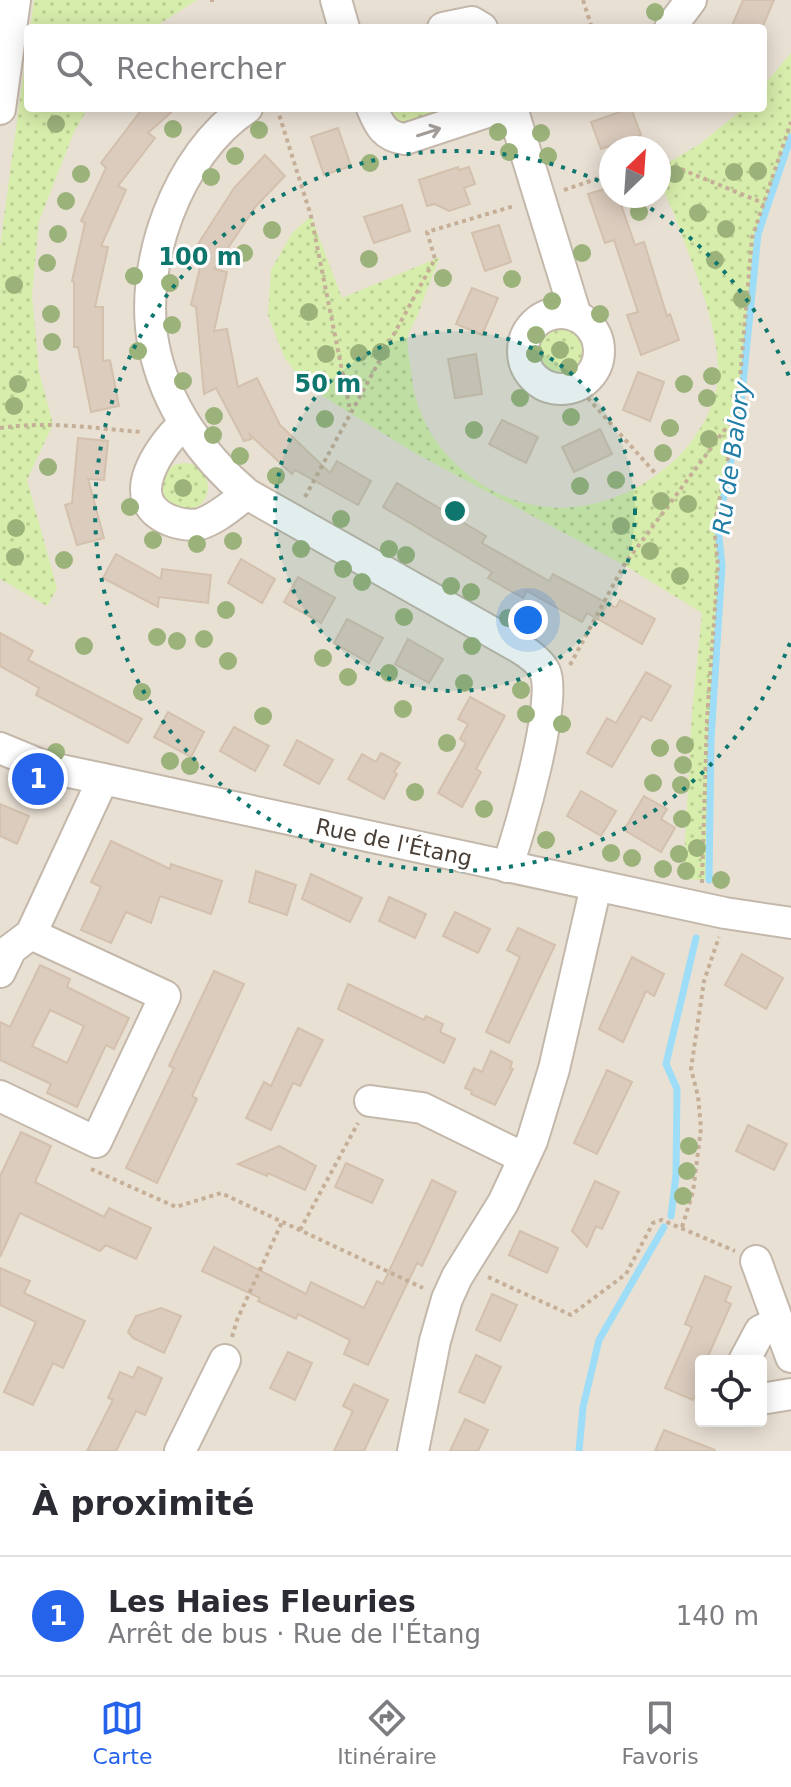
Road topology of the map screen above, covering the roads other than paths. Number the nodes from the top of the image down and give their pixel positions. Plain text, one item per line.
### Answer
1 (15, 0) edge
2 (336, 0) edge
3 (691, 0) edge
4 (343, 24) edge
5 (673, 24) edge
6 (4, 54) edge
7 (0, 109) edge
8 (243, 112) edge
9 (374, 112) edge
10 (487, 112) edge
11 (513, 112) edge
12 (576, 316) junction
13 (175, 432) junction
14 (247, 494) junction
15 (0, 748) edge
16 (103, 779) junction
17 (507, 867) junction
18 (596, 886) junction
19 (791, 923) edge
20 (31, 934) junction
21 (0, 972) edge
22 (0, 1096) edge
23 (370, 1101) road end
24 (524, 1158) junction
25 (756, 1261) road end
26 (778, 1322) junction
27 (747, 1355) edge
28 (791, 1357) edge
29 (225, 1360) road end
30 (791, 1394) edge
31 (767, 1398) edge
32 (180, 1451) edge
33 (413, 1451) edge

1 - 6 street
2 - 4 street
3 - 5 street
6 - 7 street
8 - 13 street
9 -> 10 street
11 - 12 street
12 - 12 street
13 - 14 street
13 - 14 street
14 - 17 street
15 - 16 street, Rue de l'Étang
16 - 17 street, Rue de l'Étang
16 - 20 street
17 - 18 street, Rue de l'Étang
18 - 19 street, Rue de l'Étang
18 - 24 street
20 - 21 street
20 - 22 street
23 - 24 street
24 - 33 street
25 - 26 street
26 - 27 street
26 - 28 street
29 - 32 street
30 - 31 street

